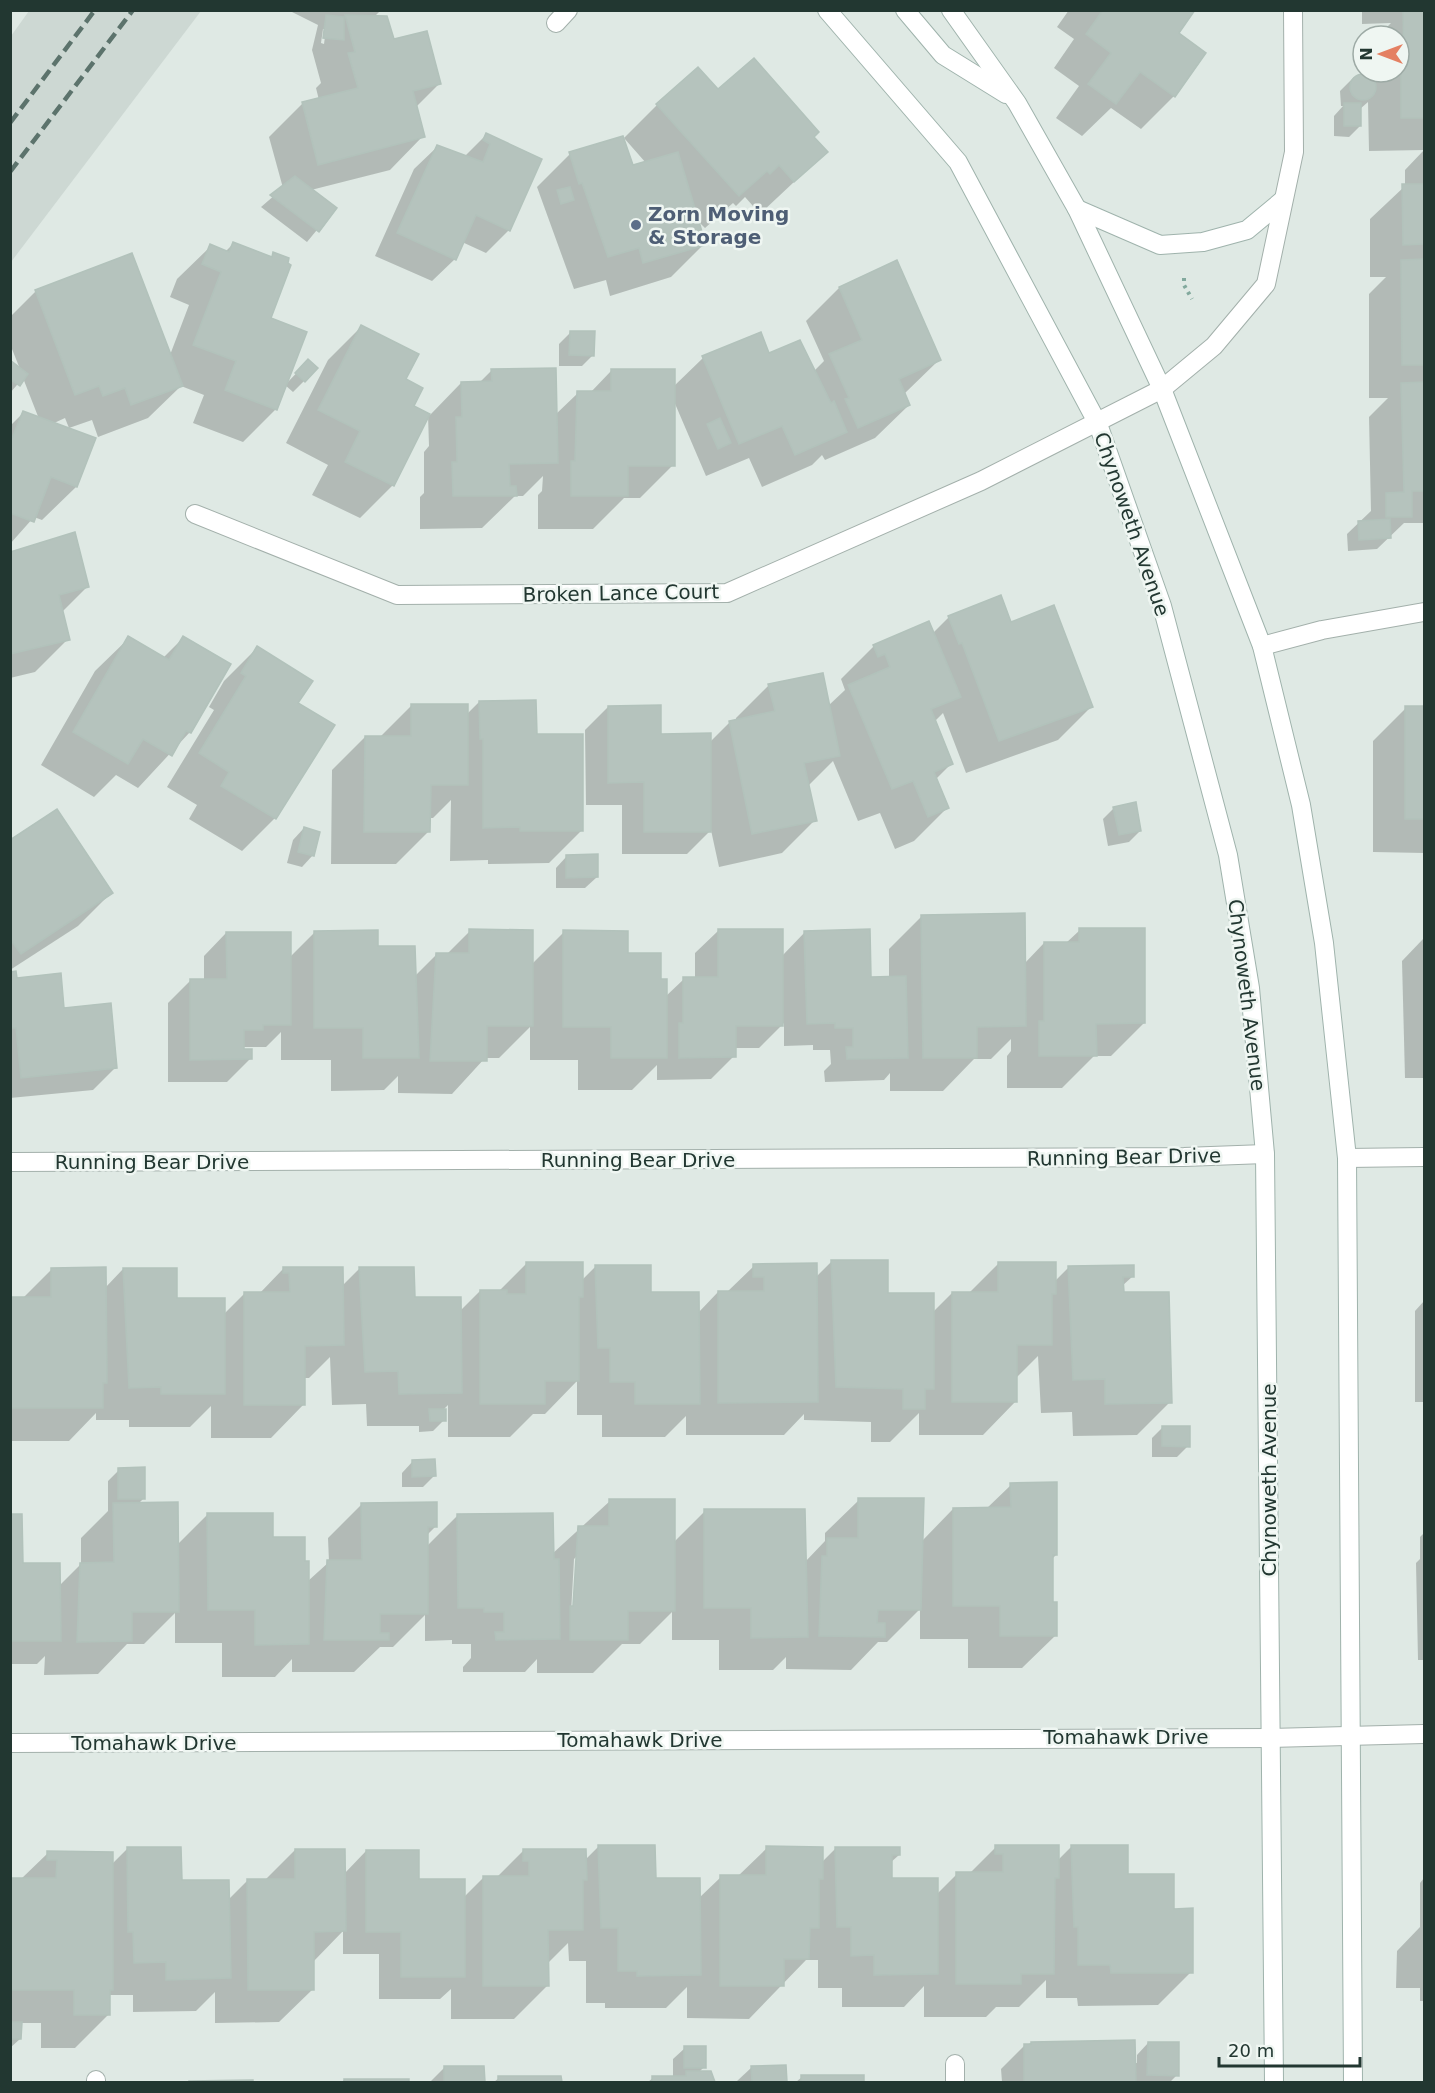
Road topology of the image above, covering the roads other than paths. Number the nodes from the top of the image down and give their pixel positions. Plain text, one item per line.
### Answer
1 (827, 10) edge
2 (905, 10) edge
3 (951, 10) edge
4 (1293, 10) edge
5 (1017, 103) junction
6 (1283, 200) junction
7 (1077, 209) junction
8 (1162, 389) junction
9 (1098, 424) junction
10 (195, 514) dead end
11 (1425, 612) edge
12 (1262, 646) junction
13 (1266, 1154) junction
14 (1425, 1157) edge
15 (1347, 1158) junction
16 (10, 1162) edge
17 (1425, 1734) edge
18 (1351, 1736) junction
19 (1270, 1738) junction
20 (10, 1743) edge
21 (1274, 2082) edge
22 (1353, 2082) edge

1 - 9 street, Chynoweth Avenue
2 - 5 street
3 - 5 street
4 - 6 street, Broken Lance Court
5 - 7 street
6 - 7 street
6 - 8 street, Broken Lance Court
7 - 8 street
8 - 9 street, Broken Lance Court
8 - 12 street
9 - 10 street, Broken Lance Court
9 - 13 street, Chynoweth Avenue
11 - 12 street
12 - 15 street
13 - 16 street, Running Bear Drive
13 - 19 street, Chynoweth Avenue
14 - 15 street
15 - 18 street
17 - 18 street, Tomahawk Drive
18 - 19 street, Tomahawk Drive
18 - 22 street
19 - 20 street, Tomahawk Drive
19 - 21 street, Chynoweth Avenue

